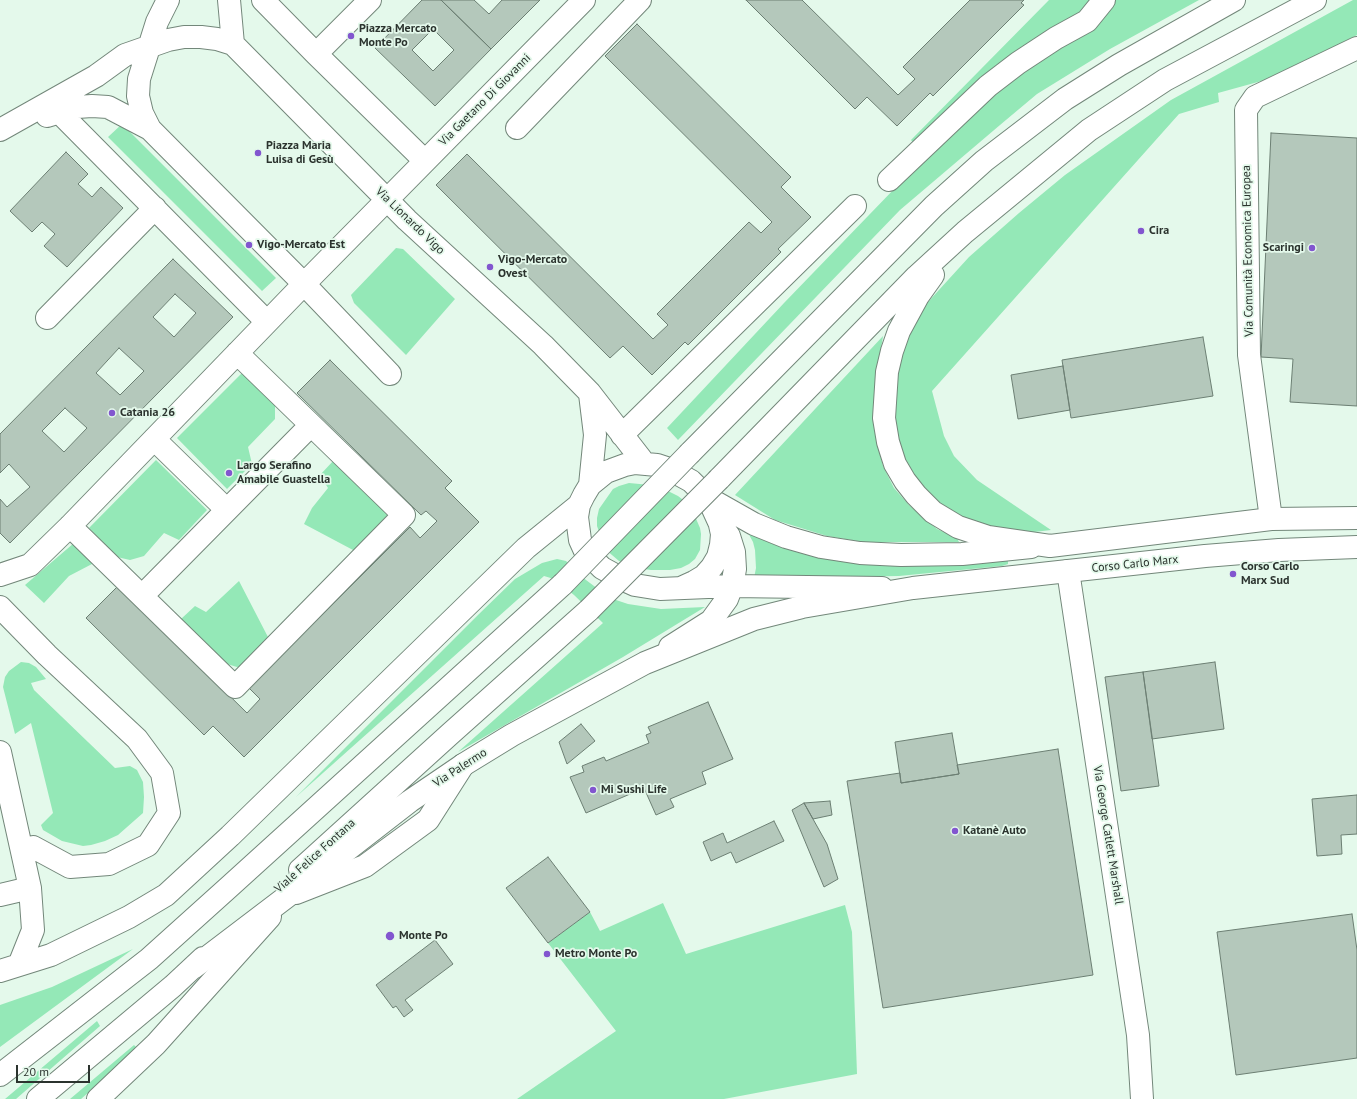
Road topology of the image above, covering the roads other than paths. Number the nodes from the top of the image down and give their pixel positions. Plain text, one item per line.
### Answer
1 (168, 0) edge
2 (229, 0) edge
3 (263, 0) edge
4 (370, 0) edge
5 (584, 0) edge
6 (640, 0) edge
7 (1104, 0) edge
8 (1234, 0) edge
9 (1315, 0) edge
10 (233, 44) junction
11 (150, 47) junction
12 (1357, 48) edge
13 (316, 54) junction
14 (59, 112) junction
15 (517, 128) dead end
16 (150, 129) junction
17 (0, 130) edge
18 (425, 161) junction
19 (889, 180) dead end
20 (387, 200) junction
21 (855, 206) dead end
22 (154, 208) junction
23 (965, 232) junction
24 (304, 284) junction
25 (48, 318) dead end
26 (267, 322) junction
27 (237, 353) junction
28 (390, 374) dead end
29 (590, 393) junction
30 (311, 425) junction
31 (622, 435) junction
32 (154, 440) junction
33 (645, 464) junction
34 (590, 485) junction
35 (708, 498) junction
36 (580, 505) junction
37 (227, 510) junction
38 (1357, 518) edge
39 (1271, 519) junction
40 (719, 522) junction
41 (70, 526) junction
42 (580, 540) junction
43 (1050, 546) junction
44 (1357, 547) edge
45 (526, 548) junction
46 (1068, 571) junction
47 (0, 575) edge
48 (732, 586) junction
49 (913, 588) junction
50 (672, 589) junction
51 (142, 596) junction
52 (0, 607) edge
53 (645, 663) junction
54 (0, 752) edge
55 (367, 809) junction
56 (33, 848) dead end
57 (30, 888) junction
58 (0, 895) edge
59 (289, 895) junction
60 (10, 968) edge
61 (193, 968) junction
62 (0, 1075) edge
63 (103, 1097) edge
64 (38, 1099) edge
65 (1142, 1099) edge

1 - 11 street
2 - 10 street
3 - 13 street
4 - 13 street
5 - 18 street, Via Gaetano Di Giovanni
6 - 15 street
7 - 19 street
8 - 62 street, bridge
9 - 23 street
10 - 11 street
10 - 20 street, Via Lionardo Vigo
11 - 16 street
11 - 17 street
12 - 39 street, Via Comunità Economica Europea
13 - 18 street
14 - 16 street
14 - 17 street
14 - 22 street
16 - 24 street
18 - 20 street, Via Gaetano Di Giovanni
20 - 24 street, Via Gaetano Di Giovanni
20 - 29 street, Via Lionardo Vigo
21 - 31 street
22 - 25 street
22 - 26 street
23 - 43 street
23 - 55 street, Viale Felice Fontana, bridge
24 - 26 street, Via Gaetano Di Giovanni
24 - 28 street
26 - 27 street, Via Gaetano Di Giovanni
27 - 30 street
27 - 32 street, Via Gaetano Di Giovanni
29 - 31 street, Via Lionardo Vigo
29 - 34 street
30 - 37 street
30 - 51 street
31 - 33 street, Via Lionardo Vigo
32 - 37 street
32 - 41 street, Via Gaetano Di Giovanni
33 - 34 street
33 - 35 street
34 - 36 street
35 - 40 street
35 - 43 street
36 - 42 street
36 - 45 street
37 - 51 street
38 - 39 street
39 - 43 street
40 - 48 street
40 - 50 street
41 - 47 street, Via Gaetano Di Giovanni
41 - 51 street
42 - 45 street
42 - 50 street
44 - 46 street, Corso Carlo Marx
45 - 60 street
46 - 49 street, Corso Carlo Marx
46 - 65 street, Via George Catlett Marshall
48 - 49 street
48 - 50 street
48 - 53 street
49 - 53 street
52 - 56 street
53 - 59 street, Via Palermo
54 - 57 street
55 - 59 street
55 - 61 street, Viale Felice Fontana
57 - 58 street
57 - 60 street
59 - 61 street
59 - 63 street
61 - 64 street, Viale Felice Fontana

